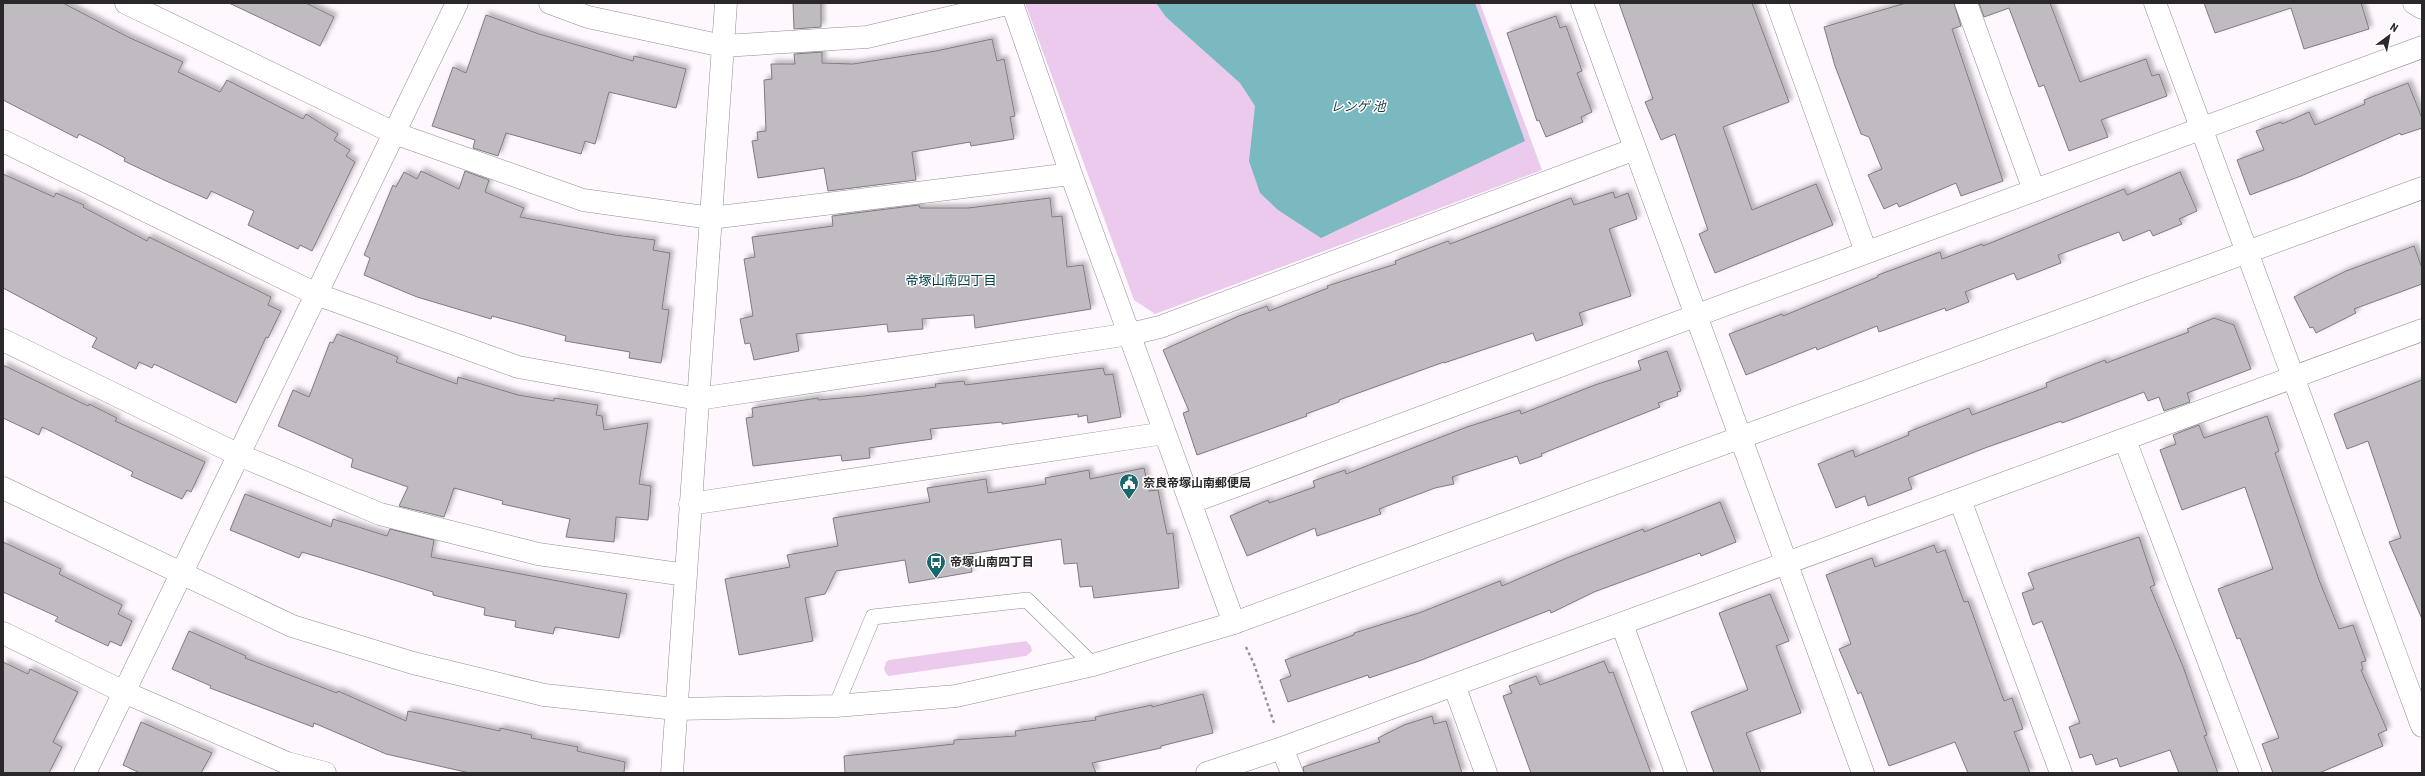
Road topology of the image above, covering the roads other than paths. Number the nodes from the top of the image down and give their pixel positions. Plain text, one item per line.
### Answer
1 (126, 3) edge
2 (457, 3) edge
3 (550, 3) edge
4 (726, 3) edge
5 (1012, 3) edge
6 (1582, 3) edge
7 (1777, 3) edge
8 (1966, 3) edge
9 (2155, 3) edge
10 (2414, 3) edge
11 (2422, 8) edge
12 (723, 46) junction
13 (2422, 46) edge
14 (2201, 128) junction
15 (394, 133) junction
16 (3, 141) edge
17 (1635, 149) junction
18 (1071, 174) junction
19 (2422, 188) edge
20 (2034, 190) junction
21 (711, 218) junction
22 (1866, 252) junction
23 (2248, 253) junction
24 (316, 294) junction
25 (1696, 315) junction
26 (2422, 330) edge
27 (1130, 334) junction
28 (3, 340) edge
29 (2294, 377) junction
30 (698, 399) junction
31 (1165, 433) junction
32 (1740, 438) junction
33 (2125, 440) junction
34 (239, 455) junction
35 (3, 488) edge
36 (1960, 500) junction
37 (1192, 502) junction
38 (690, 504) junction
39 (1786, 564) junction
40 (182, 572) junction
41 (686, 575) junction
42 (1234, 623) junction
43 (1622, 624) junction
44 (3, 632) edge
45 (1093, 665) junction
46 (1454, 686) junction
47 (124, 692) junction
48 (836, 706) junction
49 (676, 709) junction
50 (2422, 726) edge
51 (1282, 748) junction
52 (285, 768) edge
53 (85, 773) edge
54 (325, 773) edge
55 (672, 773) edge
56 (1207, 773) edge
57 (1292, 773) edge
58 (1486, 773) edge
59 (1676, 773) edge
60 (1863, 773) edge
61 (2061, 773) edge
62 (2251, 773) edge

1 - 15 street
2 - 15 street
3 - 12 street
4 - 12 street
5 - 12 street
5 - 18 street
6 - 17 street
7 - 22 street
8 - 20 street
9 - 14 street
10 - 11 street
12 - 21 street
13 - 14 street
14 - 20 street
14 - 23 street
15 - 21 street
15 - 24 street
16 - 24 street
17 - 25 street
17 - 27 street
18 - 21 street
18 - 27 street
19 - 23 street
20 - 22 street
21 - 30 street
22 - 25 street
23 - 29 street
23 - 32 street
24 - 30 street
24 - 34 street
25 - 32 street
25 - 37 street
26 - 29 street
27 - 30 street
27 - 31 street
28 - 34 street
29 - 33 street
29 - 50 street
30 - 38 street
31 - 37 street
31 - 38 street
32 - 39 street
32 - 42 street
33 - 36 street
33 - 62 street
34 - 40 street
34 - 41 street
35 - 40 street
36 - 39 street
36 - 61 street
37 - 42 street
38 - 41 street
39 - 43 street
39 - 60 street
40 - 47 street
40 - 49 street
41 - 49 street
42 - 45 street
43 - 46 street
43 - 59 street
44 - 47 street
45 - 48 street
45 - 48 lane
46 - 51 street
46 - 58 street
47 - 52 street
47 - 53 street
48 - 49 street
49 - 55 street
51 - 56 street
51 - 57 street
52 - 54 street

